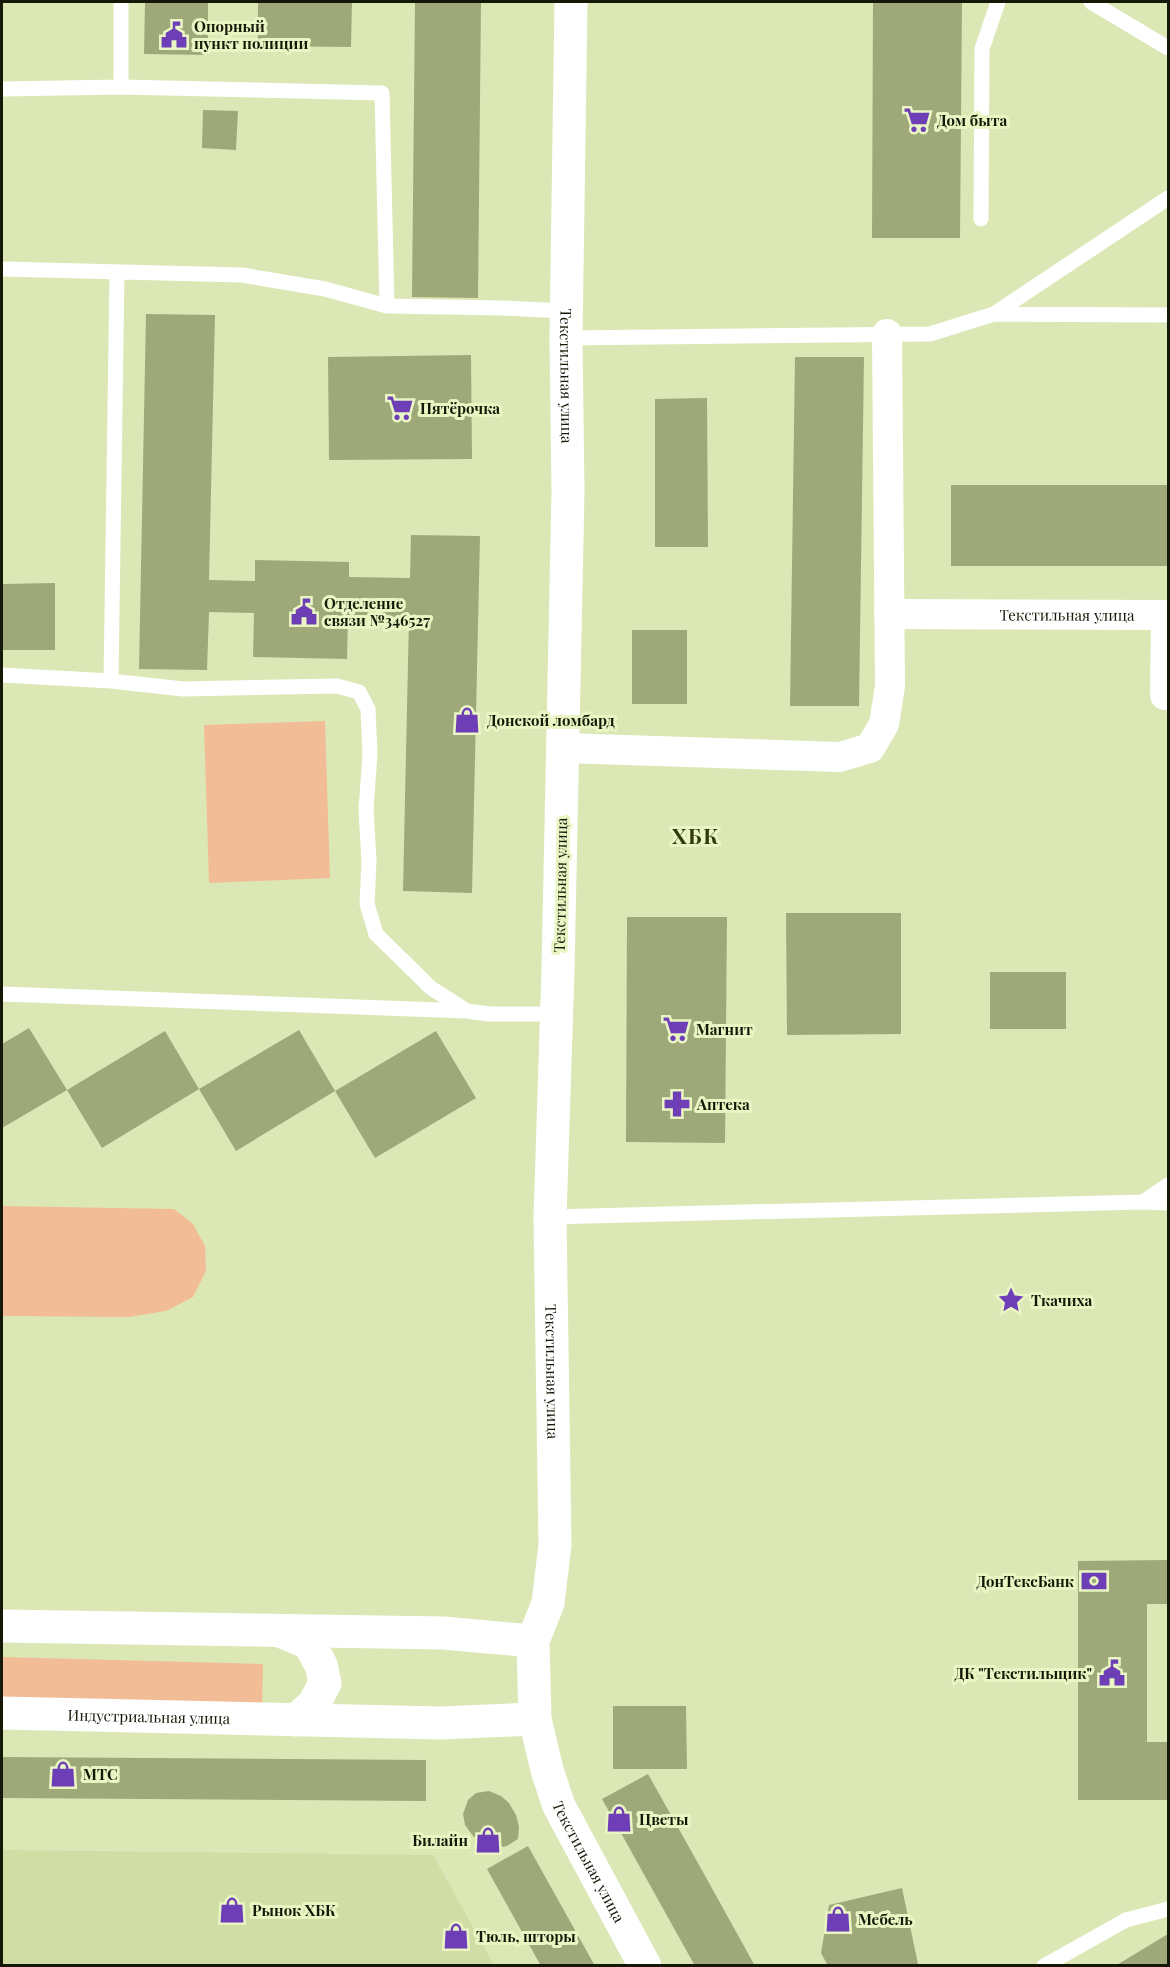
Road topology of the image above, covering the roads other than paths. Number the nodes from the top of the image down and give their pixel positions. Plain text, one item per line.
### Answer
1 (121, 2) edge
2 (572, 2) edge
3 (999, 2) edge
4 (1091, 2) edge
5 (1168, 48) edge
6 (121, 87) junction
7 (2, 89) edge
8 (1168, 198) edge
9 (981, 219) dead end
10 (2, 269) edge
11 (117, 272) junction
12 (387, 306) junction
13 (994, 314) junction
14 (1168, 315) edge
15 (566, 325) junction
16 (887, 334) junction
17 (889, 614) junction
18 (2, 675) edge
19 (111, 681) junction
20 (1165, 695) dead end
21 (563, 748) junction
22 (2, 994) edge
23 (467, 1011) junction
24 (557, 1014) junction
25 (1168, 1185) edge
26 (1143, 1202) junction
27 (1168, 1203) edge
28 (550, 1217) junction
29 (2, 1626) edge
30 (280, 1631) junction
31 (533, 1641) junction
32 (2, 1713) edge
33 (535, 1719) junction
34 (296, 1720) junction
35 (1168, 1909) edge
36 (645, 1965) edge
37 (1044, 1965) edge

1 - 6 lane
2 - 15 main road, Текстильная улица
3 - 9 lane
4 - 5 lane
6 - 7 lane
6 - 12 lane
8 - 13 lane
10 - 11 lane
11 - 12 lane
11 - 19 lane
12 - 15 lane
13 - 14 lane
13 - 16 lane
15 - 16 lane
15 - 21 main road, Текстильная улица
16 - 17 street
17 - 20 street, Текстильная улица
17 - 21 street
18 - 19 lane
19 - 23 lane
21 - 24 main road, Текстильная улица
22 - 23 lane
23 - 24 lane
24 - 28 main road, Текстильная улица
25 - 26 lane
26 - 27 lane
26 - 28 lane
28 - 31 main road, Текстильная улица
29 - 30 main road
30 - 31 main road
30 - 34 main road
31 - 33 main road, Текстильная улица
32 - 34 main road, Индустриальная улица
33 - 34 main road, Индустриальная улица
33 - 36 main road, Текстильная улица
35 - 37 lane

